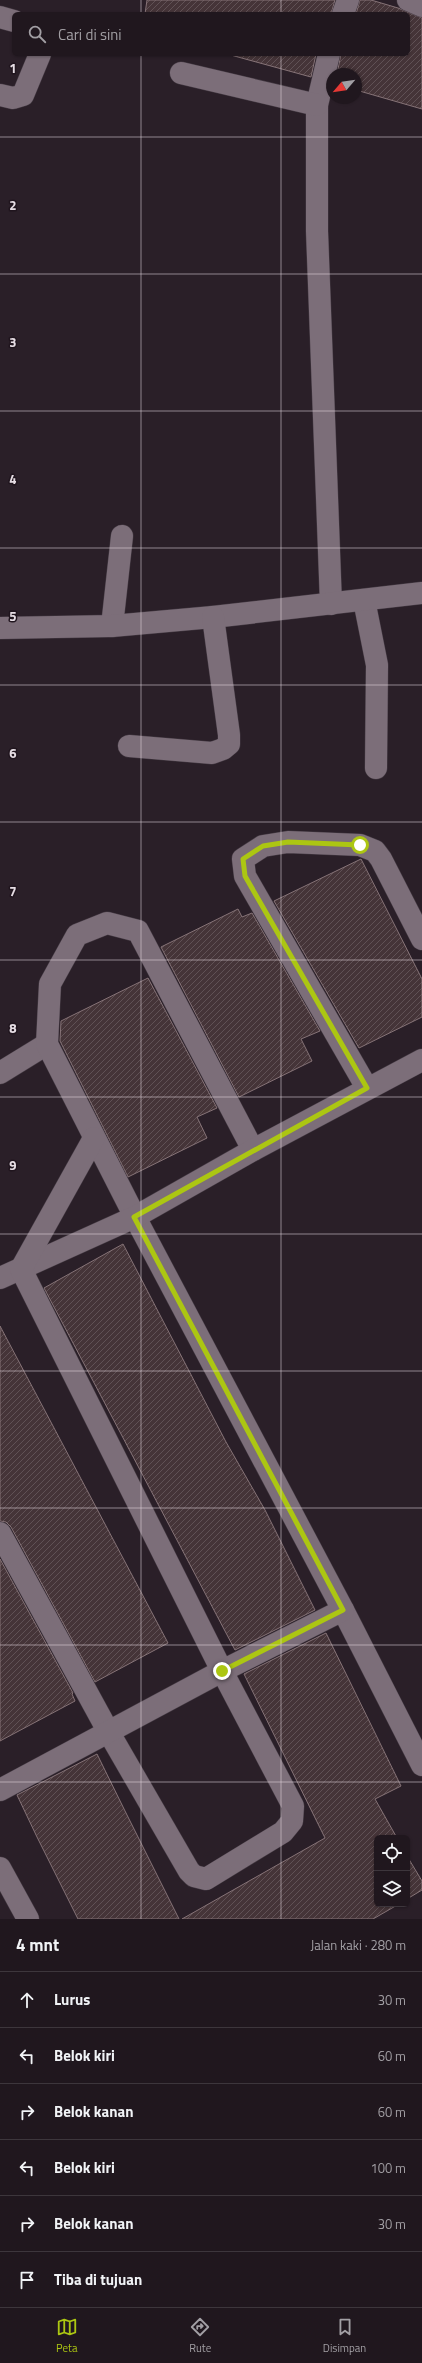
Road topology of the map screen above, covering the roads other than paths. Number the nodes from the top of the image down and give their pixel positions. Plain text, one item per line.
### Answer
1 (348, 0) edge
2 (408, 0) edge
3 (422, 6) edge
4 (344, 12) edge
5 (0, 17) edge
6 (12, 20) edge
7 (39, 56) edge
8 (329, 56) edge
9 (181, 73) dead end
10 (0, 95) edge
11 (317, 105) junction
12 (122, 536) dead end
13 (422, 593) edge
14 (364, 600) junction
15 (331, 604) junction
16 (213, 617) junction
17 (112, 626) junction
18 (0, 628) edge
19 (129, 746) dead end
20 (376, 768) dead end
21 (422, 939) edge
22 (47, 1044) junction
23 (422, 1060) edge
24 (0, 1072) edge
25 (367, 1088) junction
26 (94, 1138) junction
27 (253, 1150) junction
28 (134, 1217) junction
29 (21, 1269) junction
30 (0, 1278) edge
31 (0, 1533) edge
32 (343, 1610) junction
33 (222, 1671) junction
34 (108, 1731) junction
35 (422, 1765) edge
36 (0, 1790) edge
37 (0, 1868) edge
38 (28, 1919) edge

1 - 4 street
2 - 3 street
5 - 6 street
7 - 10 street
8 - 11 street
9 - 11 street
11 - 15 street
12 - 17 street
13 - 14 street
14 - 15 street
14 - 20 street
15 - 16 street
16 - 17 street
16 - 19 street
17 - 18 street
21 - 25 street
22 - 24 street
22 - 26 street
22 - 27 street
23 - 25 street
25 - 27 street
26 - 28 street
26 - 29 street
27 - 28 street
28 - 29 street
28 - 32 street
29 - 30 street
29 - 33 street
31 - 34 street
32 - 33 street
32 - 35 street
33 - 34 street
33 - 34 street
34 - 36 street
37 - 38 street

